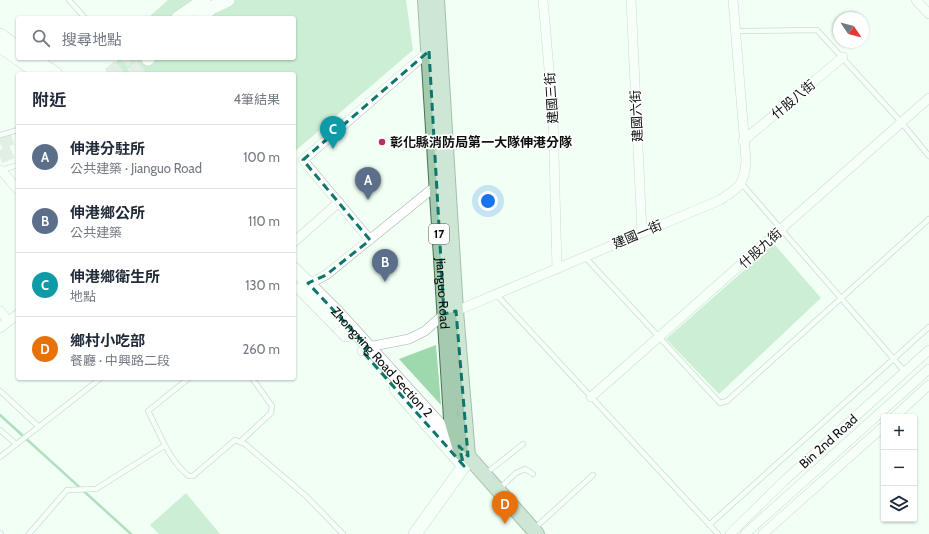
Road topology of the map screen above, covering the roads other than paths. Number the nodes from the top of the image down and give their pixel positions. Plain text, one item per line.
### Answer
1 (69, 0) edge
2 (204, 0) edge
3 (228, 0) edge
4 (425, 0) edge
5 (437, 0) edge
6 (543, 0) edge
7 (631, 0) edge
8 (733, 0) edge
9 (916, 0) edge
10 (929, 14) edge
11 (83, 16) edge
12 (181, 16) edge
13 (202, 16) edge
14 (734, 31) junction
15 (0, 35) edge
16 (0, 46) edge
17 (16, 47) edge
18 (429, 51) junction
19 (16, 57) edge
20 (843, 57) junction
21 (20, 60) edge
22 (36, 60) edge
23 (37, 72) edge
24 (53, 72) edge
25 (929, 98) edge
26 (902, 123) junction
27 (16, 131) edge
28 (0, 135) edge
29 (743, 141) junction
30 (929, 156) edge
31 (16, 166) edge
32 (0, 170) edge
33 (742, 184) junction
34 (437, 185) junction
35 (16, 188) edge
36 (339, 202) junction
37 (929, 219) edge
38 (780, 230) junction
39 (642, 232) junction
40 (296, 240) edge
41 (370, 240) junction
42 (585, 257) junction
43 (557, 269) junction
44 (296, 275) edge
45 (300, 286) edge
46 (495, 293) junction
47 (841, 298) junction
48 (0, 311) edge
49 (450, 312) junction
50 (16, 316) edge
51 (9, 321) junction
52 (929, 327) edge
53 (0, 328) edge
54 (660, 337) junction
55 (365, 349) junction
56 (929, 350) edge
57 (894, 358) junction
58 (929, 369) edge
59 (905, 372) junction
60 (98, 380) edge
61 (187, 380) edge
62 (253, 380) edge
63 (929, 385) edge
64 (0, 391) edge
65 (591, 397) junction
66 (897, 414) edge
67 (37, 429) junction
68 (881, 429) edge
69 (0, 430) edge
70 (240, 442) junction
71 (16, 444) junction
72 (523, 444) dead end
73 (164, 446) junction
74 (464, 456) junction
75 (0, 457) edge
76 (533, 474) dead end
77 (484, 475) junction
78 (593, 475) dead end
79 (498, 490) junction
80 (709, 525) junction
81 (418, 533) edge
82 (531, 533) edge
83 (29, 534) edge
84 (342, 534) edge
85 (718, 534) edge
86 (730, 534) edge
87 (745, 534) edge
88 (763, 534) edge

1 - 11 lane
2 - 12 main road
3 - 13 main road
4 - 18 main road, Jianguo Road / 17
5 - 49 main road, Jianguo Road / 17
6 - 43 street, 建國三街
7 - 39 street, 建國六街
8 - 14 street
9 - 10 street
14 - 20 lane
14 - 29 street
15 - 17 main road
16 - 19 main road
18 - 34 main road, Jianguo Road / 17
18 - 36 street
20 - 26 lane
20 - 29 street, 什股八街
21 - 23 main road
22 - 24 main road
25 - 26 street, 什股九街
26 - 30 lane
26 - 38 street, 什股九街
27 - 28 lane
29 - 33 street
31 - 32 lane
32 - 35 street
33 - 38 lane
33 - 39 street, 建國一街
34 - 41 street
34 - 49 main road, Jianguo Road / 17
36 - 40 street
36 - 41 street
37 - 47 lane
38 - 47 lane
38 - 54 street, 什股九街
39 - 42 street, 建國一街
41 - 45 street
42 - 43 street, 建國一街
42 - 54 lane
43 - 46 street, 建國一街
44 - 45 main road, Zhongxing Road Section 2
45 - 55 main road, Zhongxing Road Section 2
46 - 49 street, 建國一街
46 - 65 lane
47 - 54 lane
47 - 57 lane
48 - 51 street
49 - 55 street, 建國一街
49 - 74 main road, Jianguo Road / 17
50 - 51 street
51 - 53 street
52 - 57 lane
54 - 65 street, 什股九街
55 - 74 main road, Zhongxing Road Section 2
55 - 74 main road, Zhongxing Road Section 2
56 - 59 street, Bin 2nd Road
57 - 59 lane
57 - 80 lane
58 - 87 street
59 - 86 street, Bin 2nd Road
60 - 67 lane
61 - 73 lane
62 - 70 lane
63 - 66 street
64 - 67 lane
65 - 80 lane
67 - 71 lane
68 - 88 street, Bin 2nd Road
69 - 71 lane
70 - 73 lane
70 - 84 lane
71 - 75 lane
72 - 77 lane
73 - 83 lane
74 - 77 main road, 17
74 - 81 main road
74 - 82 main road, 17
76 - 79 lane
77 - 79 main road, 17
78 - 82 lane
79 - 82 main road, 17
80 - 85 lane

